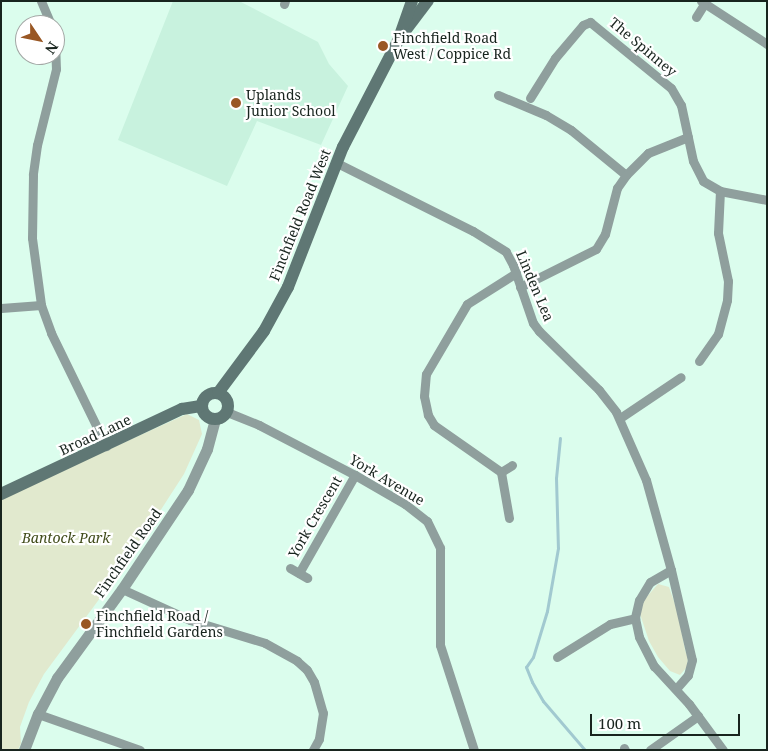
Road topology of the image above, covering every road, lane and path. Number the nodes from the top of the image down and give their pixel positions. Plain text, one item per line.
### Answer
1 (41, 1) edge
2 (412, 1) edge
3 (428, 1) edge
4 (702, 2) edge
5 (47, 15) edge
6 (696, 17) dead end
7 (398, 40) junction
8 (767, 44) edge
9 (56, 65) edge
10 (498, 95) dead end
11 (530, 98) dead end
12 (688, 137) junction
13 (337, 162) junction
14 (626, 175) junction
15 (720, 191) junction
16 (767, 200) edge
17 (516, 273) junction
18 (520, 287) junction
19 (41, 305) junction
20 (1, 308) edge
21 (699, 361) dead end
22 (681, 377) dead end
23 (218, 393) junction
24 (201, 406) junction
25 (227, 412) junction
26 (620, 418) junction
27 (215, 420) junction
28 (106, 446) junction
29 (512, 465) dead end
30 (501, 472) junction
31 (355, 475) junction
32 (1, 494) edge
33 (508, 518) dead end
34 (290, 568) dead end
35 (671, 570) junction
36 (122, 589) junction
37 (634, 618) junction
38 (558, 657) dead end
39 (676, 689) junction
40 (38, 714) junction
41 (698, 716) junction
42 (24, 750) edge
43 (140, 750) edge
44 (313, 750) edge
45 (474, 750) edge
46 (650, 750) edge
47 (723, 750) edge

1 - 5 street
2 - 7 main road, Finchfield Road West
3 - 7 main road, Finchfield Road West
4 - 6 street
4 - 8 street
7 - 13 main road, Finchfield Road West
9 - 19 street
10 - 14 street
11 - 12 street, The Spinney
12 - 14 street
12 - 15 street, The Spinney
13 - 17 street, Linden Lea
13 - 23 main road, Finchfield Road West
14 - 18 street
15 - 16 street, The Spinney
15 - 21 street
17 - 18 street, Linden Lea
17 - 30 street
18 - 26 street, Linden Lea
19 - 20 street
19 - 28 street
22 - 26 street
23 - 24 main road
23 - 25 main road
24 - 27 main road
24 - 28 main road, Broad Lane
25 - 27 main road
25 - 31 street, York Avenue
26 - 35 street, Linden Lea
27 - 36 street, Finchfield Road
28 - 32 main road, Broad Lane
29 - 30 street
30 - 33 street
31 - 34 street, York Crescent
31 - 45 street, York Avenue
35 - 37 street
35 - 39 street, Linden Lea
36 - 40 street, Finchfield Road
36 - 44 street
37 - 38 street
37 - 39 street
39 - 41 street
40 - 42 street, Finchfield Road
40 - 43 street
41 - 46 street
41 - 47 street

